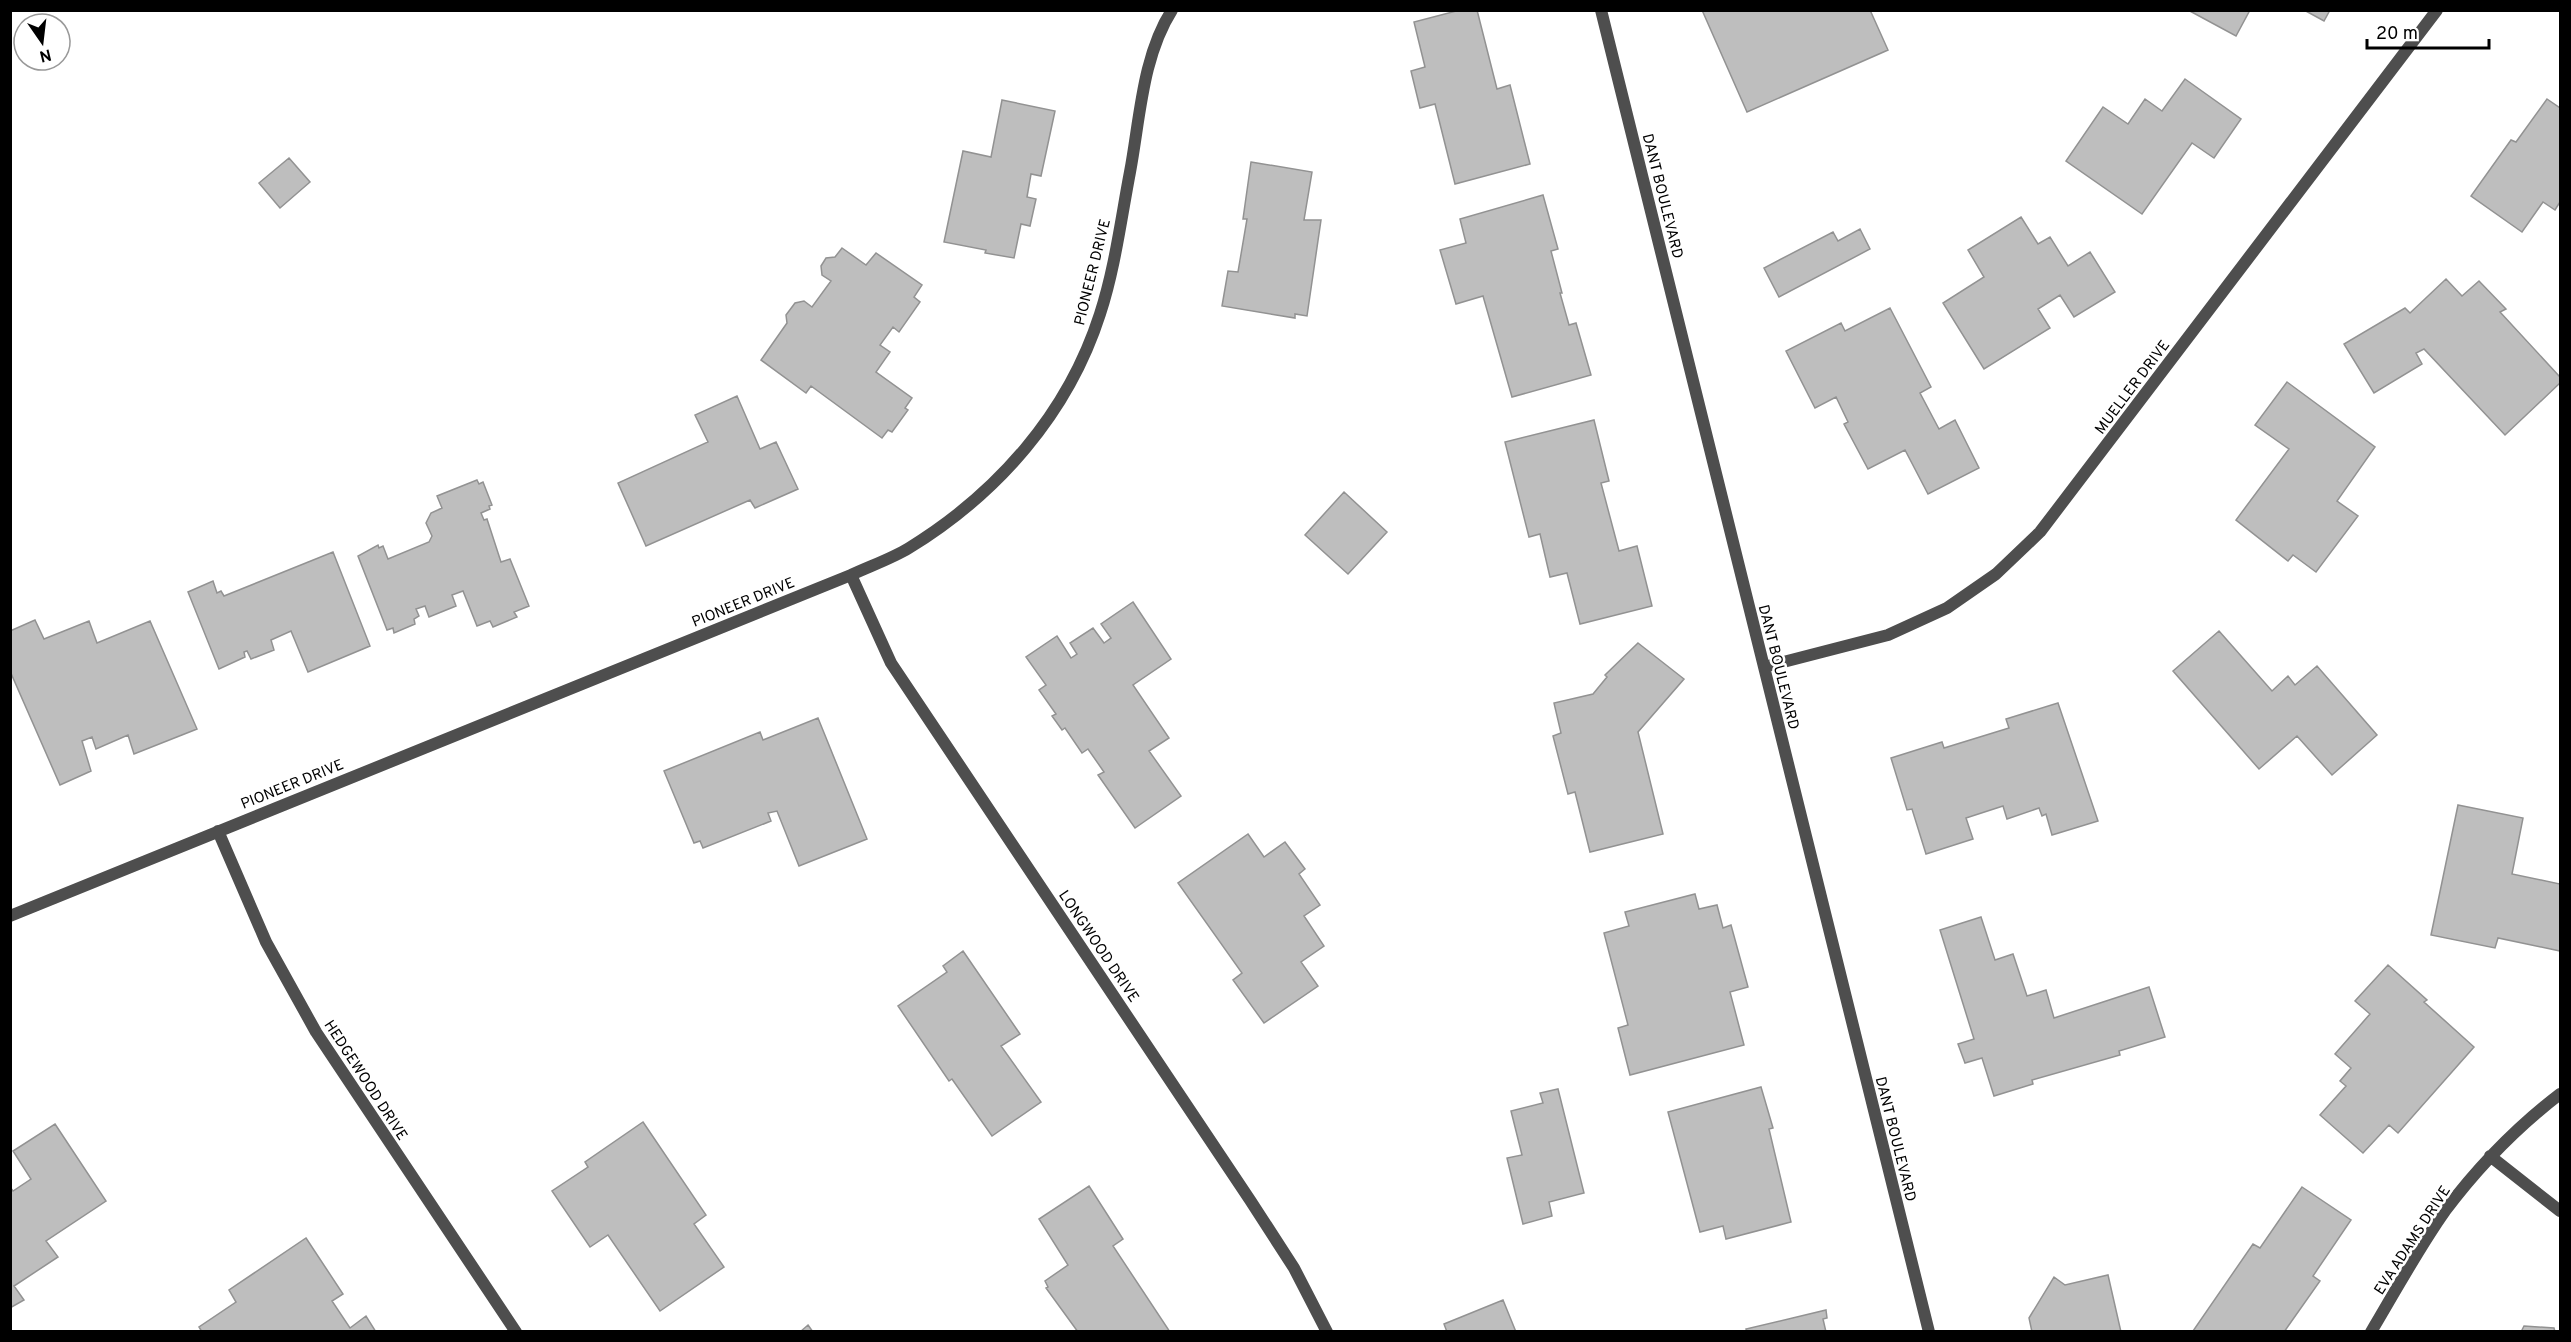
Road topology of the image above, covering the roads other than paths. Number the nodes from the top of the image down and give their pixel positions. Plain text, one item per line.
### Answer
1 (1172, 10) edge
2 (1601, 10) edge
3 (2437, 10) edge
4 (851, 575) junction
5 (1764, 667) junction
6 (218, 831) junction
7 (10, 916) edge
8 (2560, 1094) edge
9 (2490, 1156) junction
10 (2560, 1211) edge
11 (516, 1332) edge
12 (1327, 1332) edge
13 (1929, 1332) edge
14 (2371, 1332) edge

1 - 4 street, PIONEER DRIVE
2 - 5 street, DANT BOULEVARD
3 - 5 street, MUELLER DRIVE
4 - 6 street, PIONEER DRIVE
4 - 12 street, LONGWOOD DRIVE
5 - 13 street, DANT BOULEVARD
6 - 7 street, PIONEER DRIVE
6 - 11 street, HEDGEWOOD DRIVE
8 - 9 street, EVA ADAMS DRIVE
9 - 10 street
9 - 14 street, EVA ADAMS DRIVE

